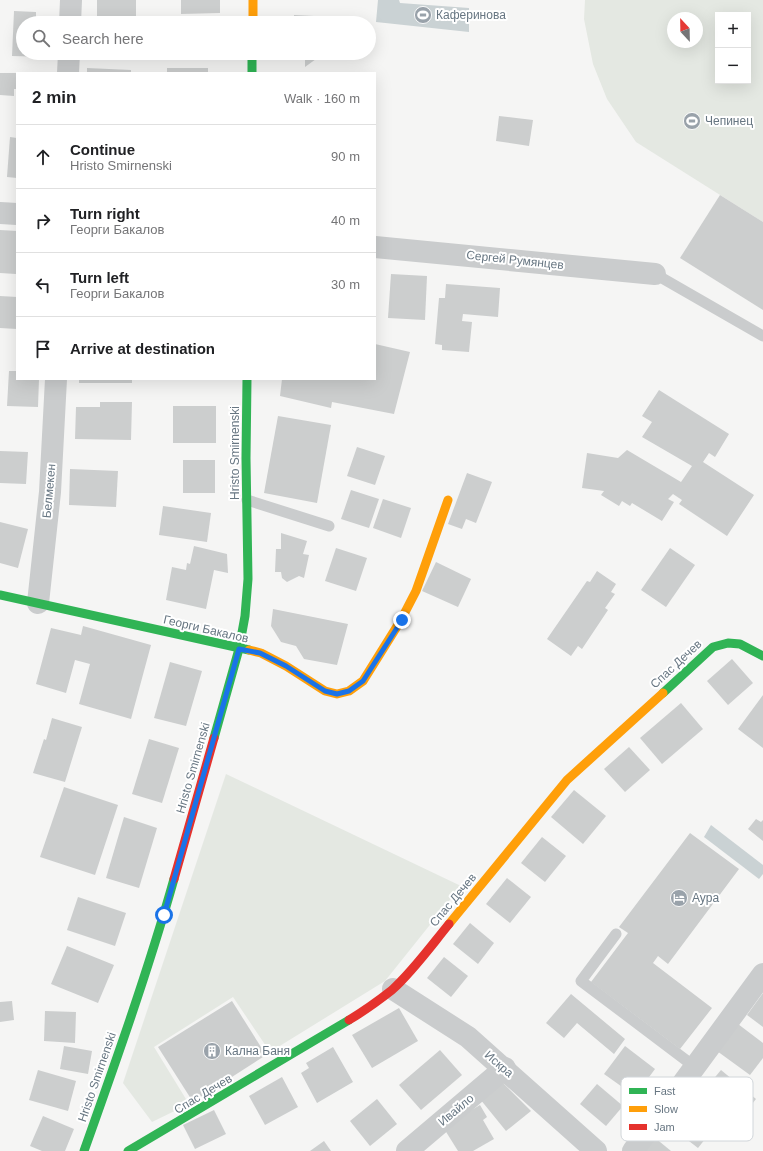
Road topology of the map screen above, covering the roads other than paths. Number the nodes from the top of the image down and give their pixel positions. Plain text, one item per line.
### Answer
1 (71, 0) edge
2 (253, 0) edge
3 (70, 16) edge
4 (252, 16) edge
5 (69, 60) edge
6 (252, 60) edge
7 (68, 72) edge
8 (252, 72) edge
9 (0, 213) edge
10 (16, 214) edge
11 (376, 247) edge
12 (655, 274) joint
13 (763, 336) edge
14 (56, 380) edge
15 (247, 380) edge
16 (247, 500) junction
17 (448, 500) dead end
18 (329, 526) dead end
19 (0, 595) edge
20 (38, 603) junction
21 (239, 649) junction
22 (763, 656) edge
23 (616, 934) dead end
24 (763, 974) edge
25 (393, 989) junction
26 (695, 1067) junction
27 (505, 1068) junction
28 (688, 1077) edge
29 (640, 1141) edge
30 (84, 1151) edge
31 (128, 1151) edge
32 (407, 1151) edge
33 (596, 1151) edge
34 (633, 1151) edge

1 - 3 street
2 - 4 street
5 - 7 street
6 - 8 street
9 - 10 street
11 - 12 street, Сергей Румянцев
12 - 13 lane
14 - 20 street, Белмекен
15 - 16 street, Hristo Smirnenski
16 - 18 lane
16 - 21 street, Hristo Smirnenski
17 - 21 street, Георги Бакалов
19 - 20 street, Георги Бакалов
20 - 21 street, Георги Бакалов
21 - 30 street, Hristo Smirnenski
22 - 25 street, Спас Дечев
23 - 26 lane
24 - 26 street
25 - 27 street, Искра
25 - 31 street, Спас Дечев
26 - 28 street
27 - 32 street, Ивайло
27 - 33 street, Искра
29 - 34 street

